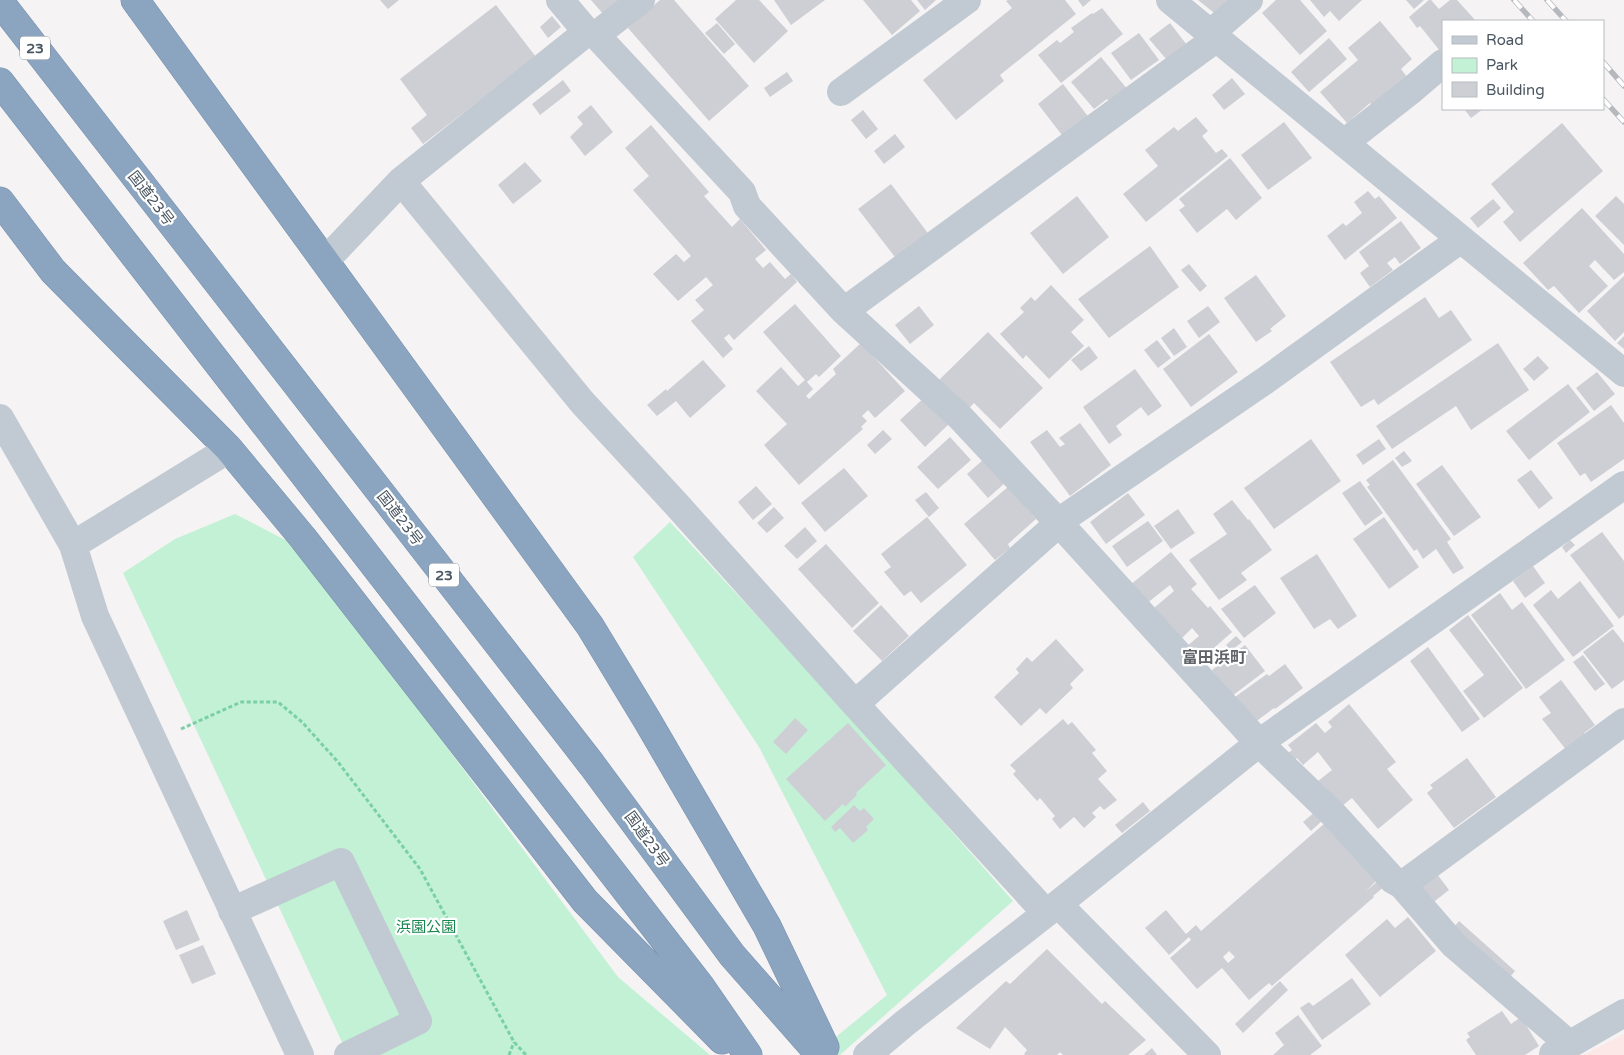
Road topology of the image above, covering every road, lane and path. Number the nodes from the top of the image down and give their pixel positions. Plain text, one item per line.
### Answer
1 (135, 0) edge
2 (560, 0) edge
3 (641, 0) edge
4 (967, 0) edge
5 (1170, 0) edge
6 (1249, 0) edge
7 (0, 2) edge
8 (592, 33) junction
9 (1214, 36) junction
10 (1442, 64) edge
11 (0, 82) edge
12 (841, 92) dead end
13 (1344, 143) junction
14 (401, 181) junction
15 (0, 201) edge
16 (1461, 239) junction
17 (326, 260) junction
18 (844, 311) junction
19 (1624, 373) edge
20 (0, 418) edge
21 (229, 450) junction
22 (1624, 485) edge
23 (1059, 523) junction
24 (73, 545) junction
25 (855, 704) junction
26 (1624, 722) edge
27 (153, 742) junction
28 (1259, 743) junction
29 (1402, 886) junction
30 (1052, 909) junction
31 (232, 911) junction
32 (1624, 1013) edge
33 (514, 1042) junction
34 (1560, 1050) edge
35 (300, 1055) edge
36 (348, 1055) edge
37 (509, 1055) edge
38 (526, 1055) edge
39 (737, 1055) edge
40 (748, 1055) edge
41 (820, 1055) edge
42 (829, 1055) edge
43 (867, 1055) edge
44 (1207, 1055) edge

1 - 17 highway
2 - 8 street
3 - 8 street
4 - 12 street
5 - 9 street
6 - 9 street
7 - 41 highway, 国道23号 / 23
8 - 14 street
8 - 18 street
9 - 13 street
9 - 18 street
10 - 13 street
11 - 40 highway
13 - 16 street
14 - 17 street
14 - 25 street
15 - 21 highway
16 - 19 street
16 - 23 street
17 - 42 highway
18 - 23 street
20 - 24 street
21 - 24 street
21 - 39 highway
22 - 28 street
23 - 25 street
23 - 28 street
24 - 27 street
25 - 30 street
26 - 29 street
27 - 31 street
27 - 33 path
28 - 29 street
28 - 30 street
29 - 34 street
30 - 43 street
30 - 44 street
31 - 35 street
31 - 36 street
32 - 34 street
33 - 37 path
33 - 38 path

